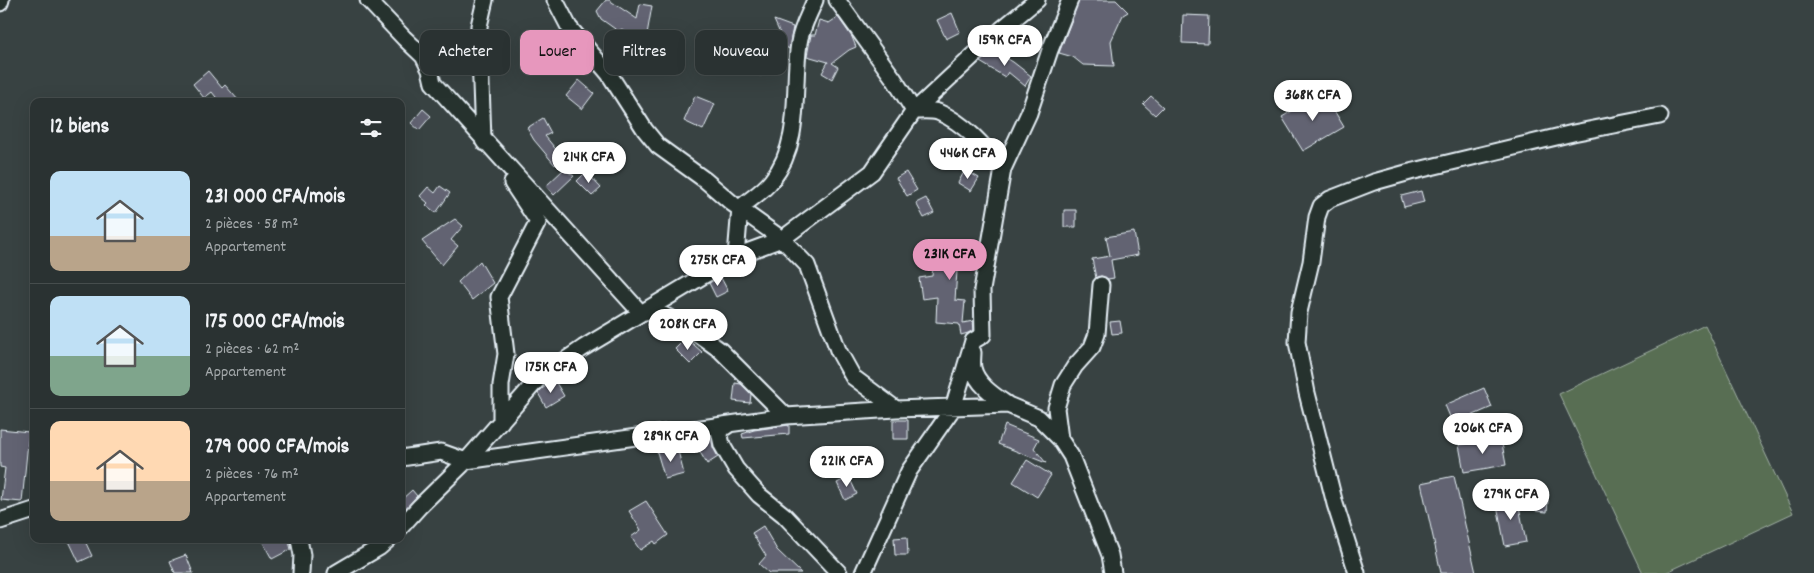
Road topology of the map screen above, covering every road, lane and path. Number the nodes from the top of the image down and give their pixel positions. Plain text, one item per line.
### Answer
1 (368, 0) edge
2 (485, 0) edge
3 (555, 0) edge
4 (815, 0) edge
5 (837, 0) edge
6 (1037, 0) edge
7 (1070, 0) edge
8 (914, 111) junction
9 (1660, 116) dead end
10 (483, 140) junction
11 (1003, 168) junction
12 (740, 208) junction
13 (782, 239) junction
14 (736, 256) junction
15 (1101, 285) dead end
16 (640, 313) junction
17 (972, 341) junction
18 (1008, 405) junction
19 (953, 408) junction
20 (896, 409) junction
21 (786, 416) junction
22 (501, 422) junction
23 (728, 425) junction
24 (1060, 439) junction
25 (405, 457) edge
26 (466, 461) junction
27 (30, 511) edge
28 (0, 521) edge
29 (405, 522) edge
30 (300, 543) edge
31 (383, 543) edge
32 (368, 554) junction
33 (301, 573) edge
34 (336, 573) edge
35 (359, 573) edge
36 (839, 573) edge
37 (863, 573) edge
38 (1113, 573) edge
39 (1357, 573) edge

1 - 10 street
2 - 10 street
3 - 12 street
4 - 12 street
5 - 8 street
6 - 8 street
7 - 11 street
8 - 11 street
8 - 13 street
9 - 39 street
10 - 16 street
10 - 22 street
11 - 17 street
12 - 13 street
12 - 14 street
13 - 14 street
13 - 20 street
14 - 16 street
15 - 24 street
16 - 21 street
16 - 22 street
17 - 18 street
17 - 19 street
18 - 19 street
18 - 24 street
19 - 20 street
19 - 37 street
20 - 21 street
21 - 23 street
22 - 26 street
23 - 26 street
23 - 36 street
24 - 38 street
25 - 26 street
26 - 29 street
27 - 28 street
30 - 33 street
31 - 32 street
32 - 34 street
32 - 35 street

